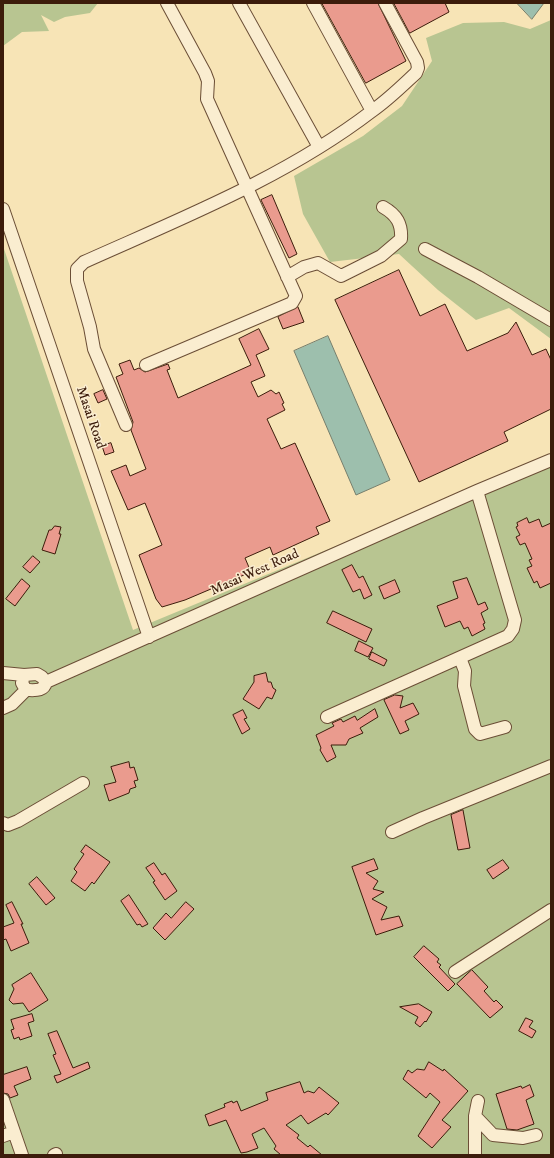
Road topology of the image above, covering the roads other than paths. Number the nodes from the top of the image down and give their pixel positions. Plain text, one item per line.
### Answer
1 (167, 3) edge
2 (239, 3) edge
3 (313, 3) edge
4 (385, 3) edge
5 (372, 111) junction
6 (319, 147) junction
7 (246, 189) junction
8 (383, 207) dead end
9 (3, 209) edge
10 (425, 249) dead end
11 (287, 277) junction
12 (551, 320) edge
13 (146, 364) dead end
14 (126, 425) dead end
15 (551, 461) edge
16 (477, 491) junction
17 (149, 637) junction
18 (460, 658) junction
19 (3, 673) edge
20 (24, 676) junction
21 (46, 682) junction
22 (26, 690) junction
23 (3, 708) edge
24 (327, 717) dead end
25 (505, 728) dead end
26 (551, 766) edge
27 (83, 783) dead end
28 (3, 823) edge
29 (392, 832) dead end
30 (551, 910) edge
31 (455, 972) dead end
32 (3, 1100) edge
33 (478, 1101) dead end
34 (475, 1116) junction
35 (9, 1134) edge
36 (536, 1135) dead end
37 (22, 1155) edge
38 (475, 1155) edge

1 - 7 street
2 - 6 street
3 - 5 street
4 - 5 street
5 - 6 street
6 - 7 street
7 - 11 street
7 - 14 street
8 - 11 street
9 - 17 street, Masai Road
10 - 12 street
11 - 13 street
15 - 16 street, Masai West Road
16 - 17 street, Masai West Road
16 - 18 street
17 - 21 street, Masai West Road
18 - 24 street
18 - 25 street
19 - 20 street
20 - 21 street
20 - 22 street
21 - 22 street
22 - 23 street
26 - 29 street
27 - 28 street
30 - 31 street
32 - 35 street
33 - 34 street
34 - 36 street
34 - 38 street
35 - 37 street

